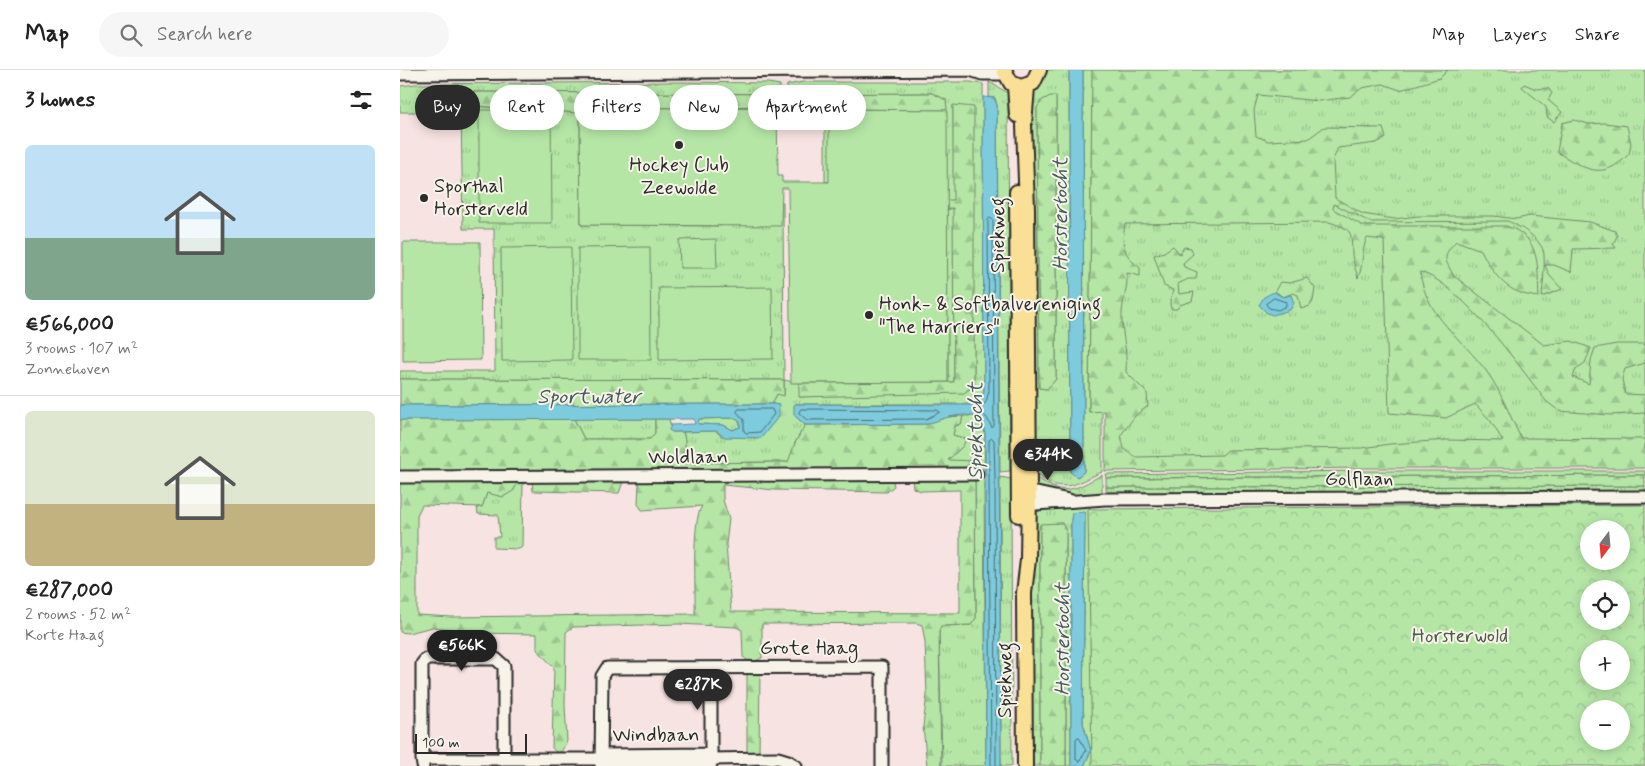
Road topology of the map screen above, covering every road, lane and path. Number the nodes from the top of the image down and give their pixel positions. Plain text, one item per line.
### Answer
1 (971, 70) edge
2 (1039, 70) edge
3 (1005, 72) edge
4 (400, 74) edge
5 (1021, 86) junction
6 (977, 474) dead end
7 (400, 477) edge
8 (1645, 497) edge
9 (1024, 499) junction
10 (711, 668) junction
11 (504, 758) junction
12 (601, 761) edge
13 (711, 761) edge
14 (423, 762) edge
15 (796, 766) edge
16 (882, 766) edge
17 (1025, 766) edge

1 - 3 street
1 - 4 street
2 - 5 main road
3 - 5 main road
5 - 9 main road, Spiekweg
6 - 7 street, Woldlaan
8 - 9 street, Golflaan
9 - 17 main road, Spiekweg
10 - 12 street, Grote Haag
10 - 13 street
10 - 16 street, Grote Haag
11 - 12 street, Windbaan
11 - 14 street, Windbaan
11 - 14 street
12 - 13 street, Windbaan
13 - 15 street, Windbaan

